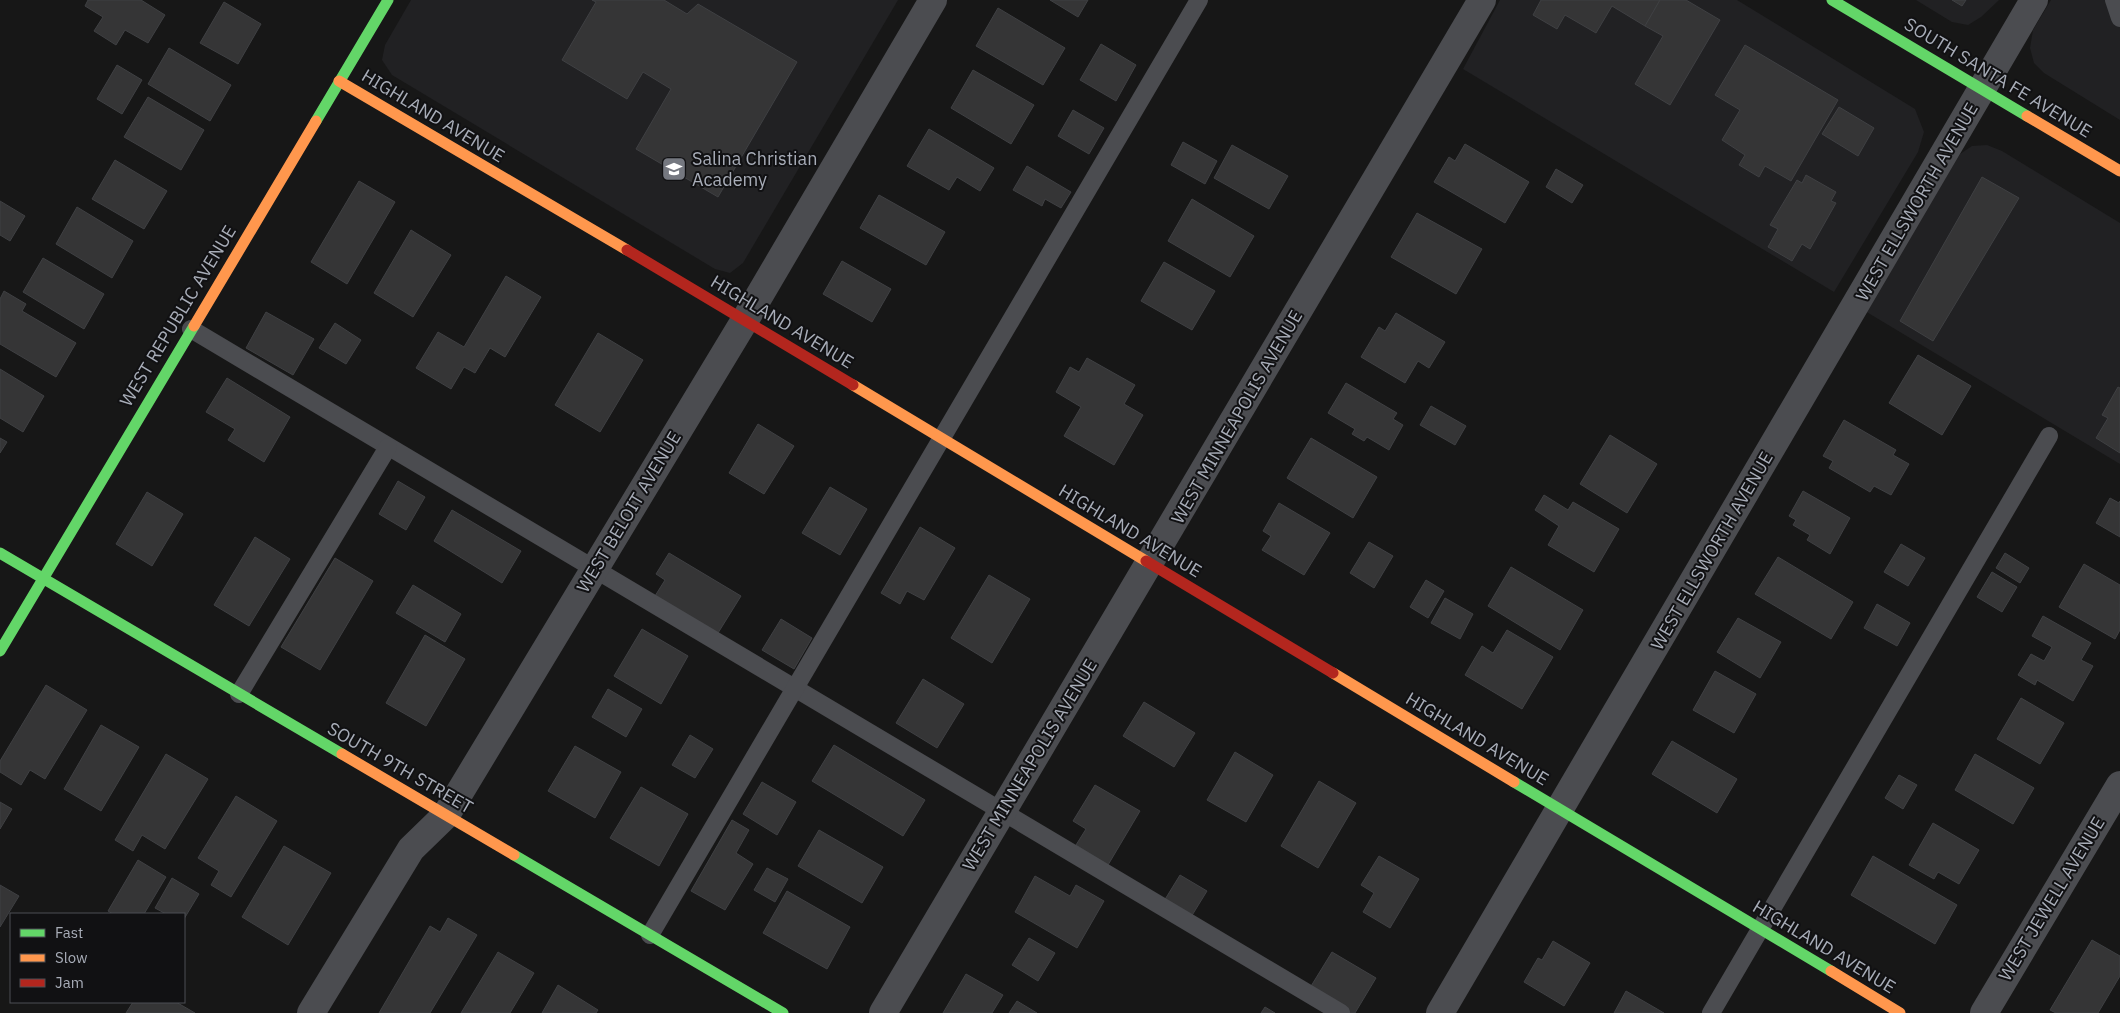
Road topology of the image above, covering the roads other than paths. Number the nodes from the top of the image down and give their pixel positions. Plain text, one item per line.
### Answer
1 (388, 0) edge
2 (933, 0) edge
3 (1198, 0) edge
4 (1482, 0) edge
5 (1832, 0) edge
6 (2034, 0) edge
7 (2114, 0) edge
8 (2120, 18) edge
9 (339, 81) junction
10 (1984, 89) junction
11 (2120, 171) edge
12 (744, 320) junction
13 (191, 329) junction
14 (2049, 436) dead end
15 (942, 438) junction
16 (388, 447) junction
17 (0, 554) edge
18 (1150, 564) junction
19 (594, 569) junction
20 (42, 578) junction
21 (0, 651) edge
22 (795, 689) junction
23 (239, 694) junction
24 (2120, 785) edge
25 (1561, 809) junction
26 (1003, 812) junction
27 (446, 815) junction
28 (1760, 929) junction
29 (650, 935) junction
30 (311, 1013) edge
31 (783, 1013) edge
32 (883, 1013) edge
33 (1340, 1013) edge
34 (1440, 1013) edge
35 (1711, 1013) edge
36 (1900, 1013) edge
37 (1984, 1013) edge

1 - 9 street, WEST REPUBLIC AVENUE
2 - 12 street, WEST BELOIT AVENUE
3 - 15 lane
4 - 18 street, WEST MINNEAPOLIS AVENUE
5 - 10 street, SOUTH SANTA FE AVENUE
6 - 10 street, WEST ELLSWORTH AVENUE
7 - 8 lane
9 - 12 street, HIGHLAND AVENUE
9 - 13 street, WEST REPUBLIC AVENUE
10 - 11 street, SOUTH SANTA FE AVENUE
10 - 25 street, WEST ELLSWORTH AVENUE
12 - 15 street, HIGHLAND AVENUE
12 - 19 street, WEST BELOIT AVENUE
13 - 16 lane
13 - 20 street, WEST REPUBLIC AVENUE
14 - 28 lane
15 - 18 street, HIGHLAND AVENUE
15 - 22 lane
16 - 19 lane
16 - 23 lane
17 - 20 street, SOUTH 9TH STREET
18 - 25 street, HIGHLAND AVENUE
18 - 26 street, WEST MINNEAPOLIS AVENUE
19 - 22 lane
19 - 27 street, WEST BELOIT AVENUE
20 - 21 street, WEST REPUBLIC AVENUE
20 - 23 street, SOUTH 9TH STREET
22 - 26 lane
22 - 29 lane
23 - 27 street, SOUTH 9TH STREET
24 - 37 street, WEST JEWELL AVENUE
25 - 28 street, HIGHLAND AVENUE
25 - 34 street, WEST ELLSWORTH AVENUE
26 - 32 street, WEST MINNEAPOLIS AVENUE
26 - 33 lane
27 - 29 street, SOUTH 9TH STREET
27 - 30 street, WEST BELOIT AVENUE
28 - 35 lane
28 - 36 street, HIGHLAND AVENUE
29 - 31 street, SOUTH 9TH STREET

